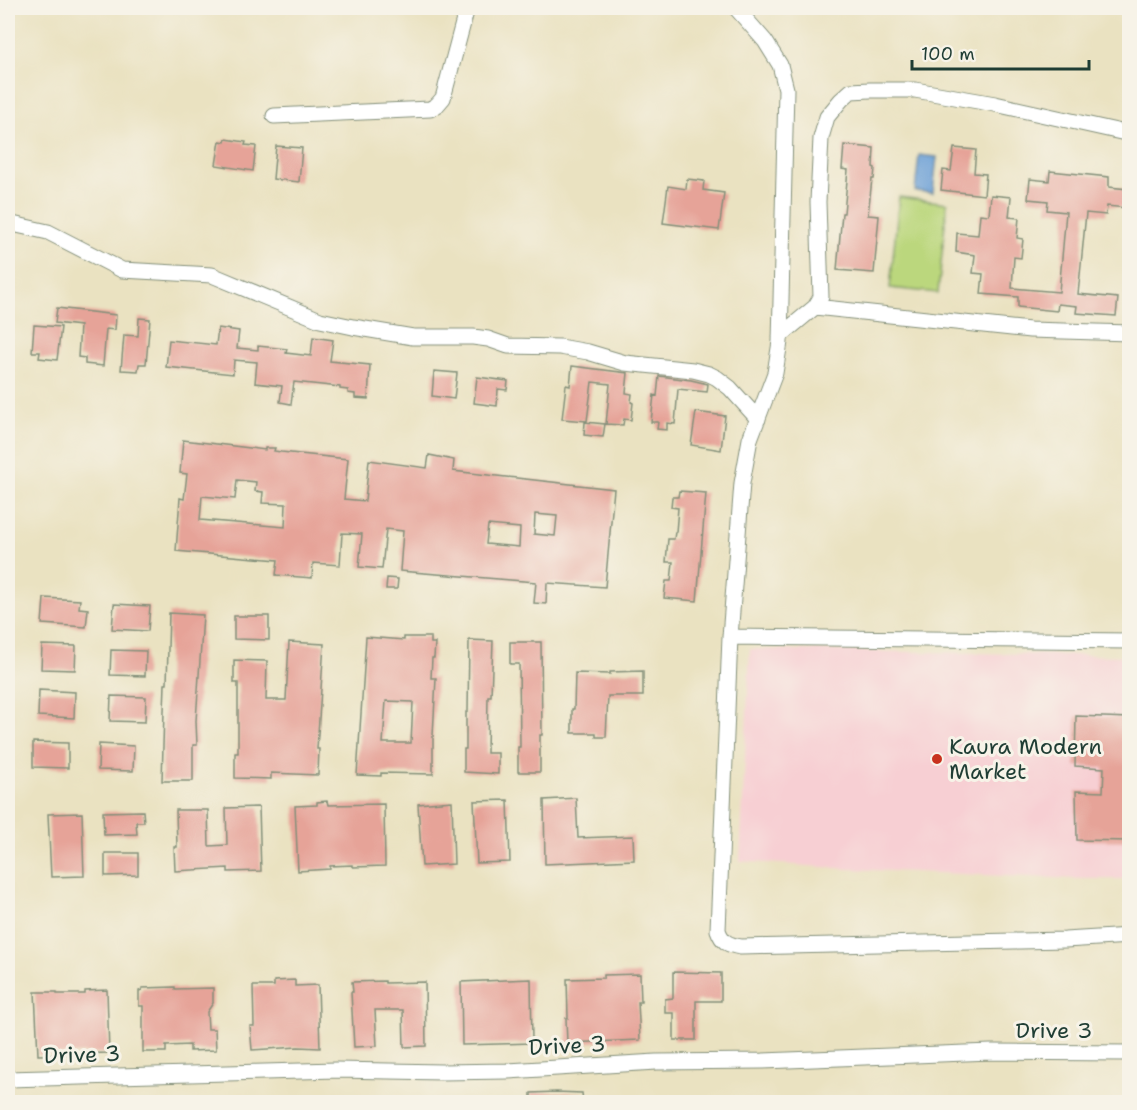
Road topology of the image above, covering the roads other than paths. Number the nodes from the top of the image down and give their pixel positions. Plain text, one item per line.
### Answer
1 (467, 8) edge
2 (736, 8) edge
3 (274, 116) dead end
4 (1130, 134) edge
5 (8, 223) edge
6 (815, 307) junction
7 (1130, 333) edge
8 (780, 336) junction
9 (758, 419) junction
10 (730, 638) junction
11 (1130, 641) edge
12 (1130, 936) edge
13 (1130, 1053) edge
14 (8, 1079) edge

1 - 3 street
2 - 8 street
4 - 6 street
5 - 9 street
6 - 7 street
6 - 8 street
8 - 9 street
9 - 10 street
10 - 11 street
10 - 12 street
13 - 14 street, Drive 3

